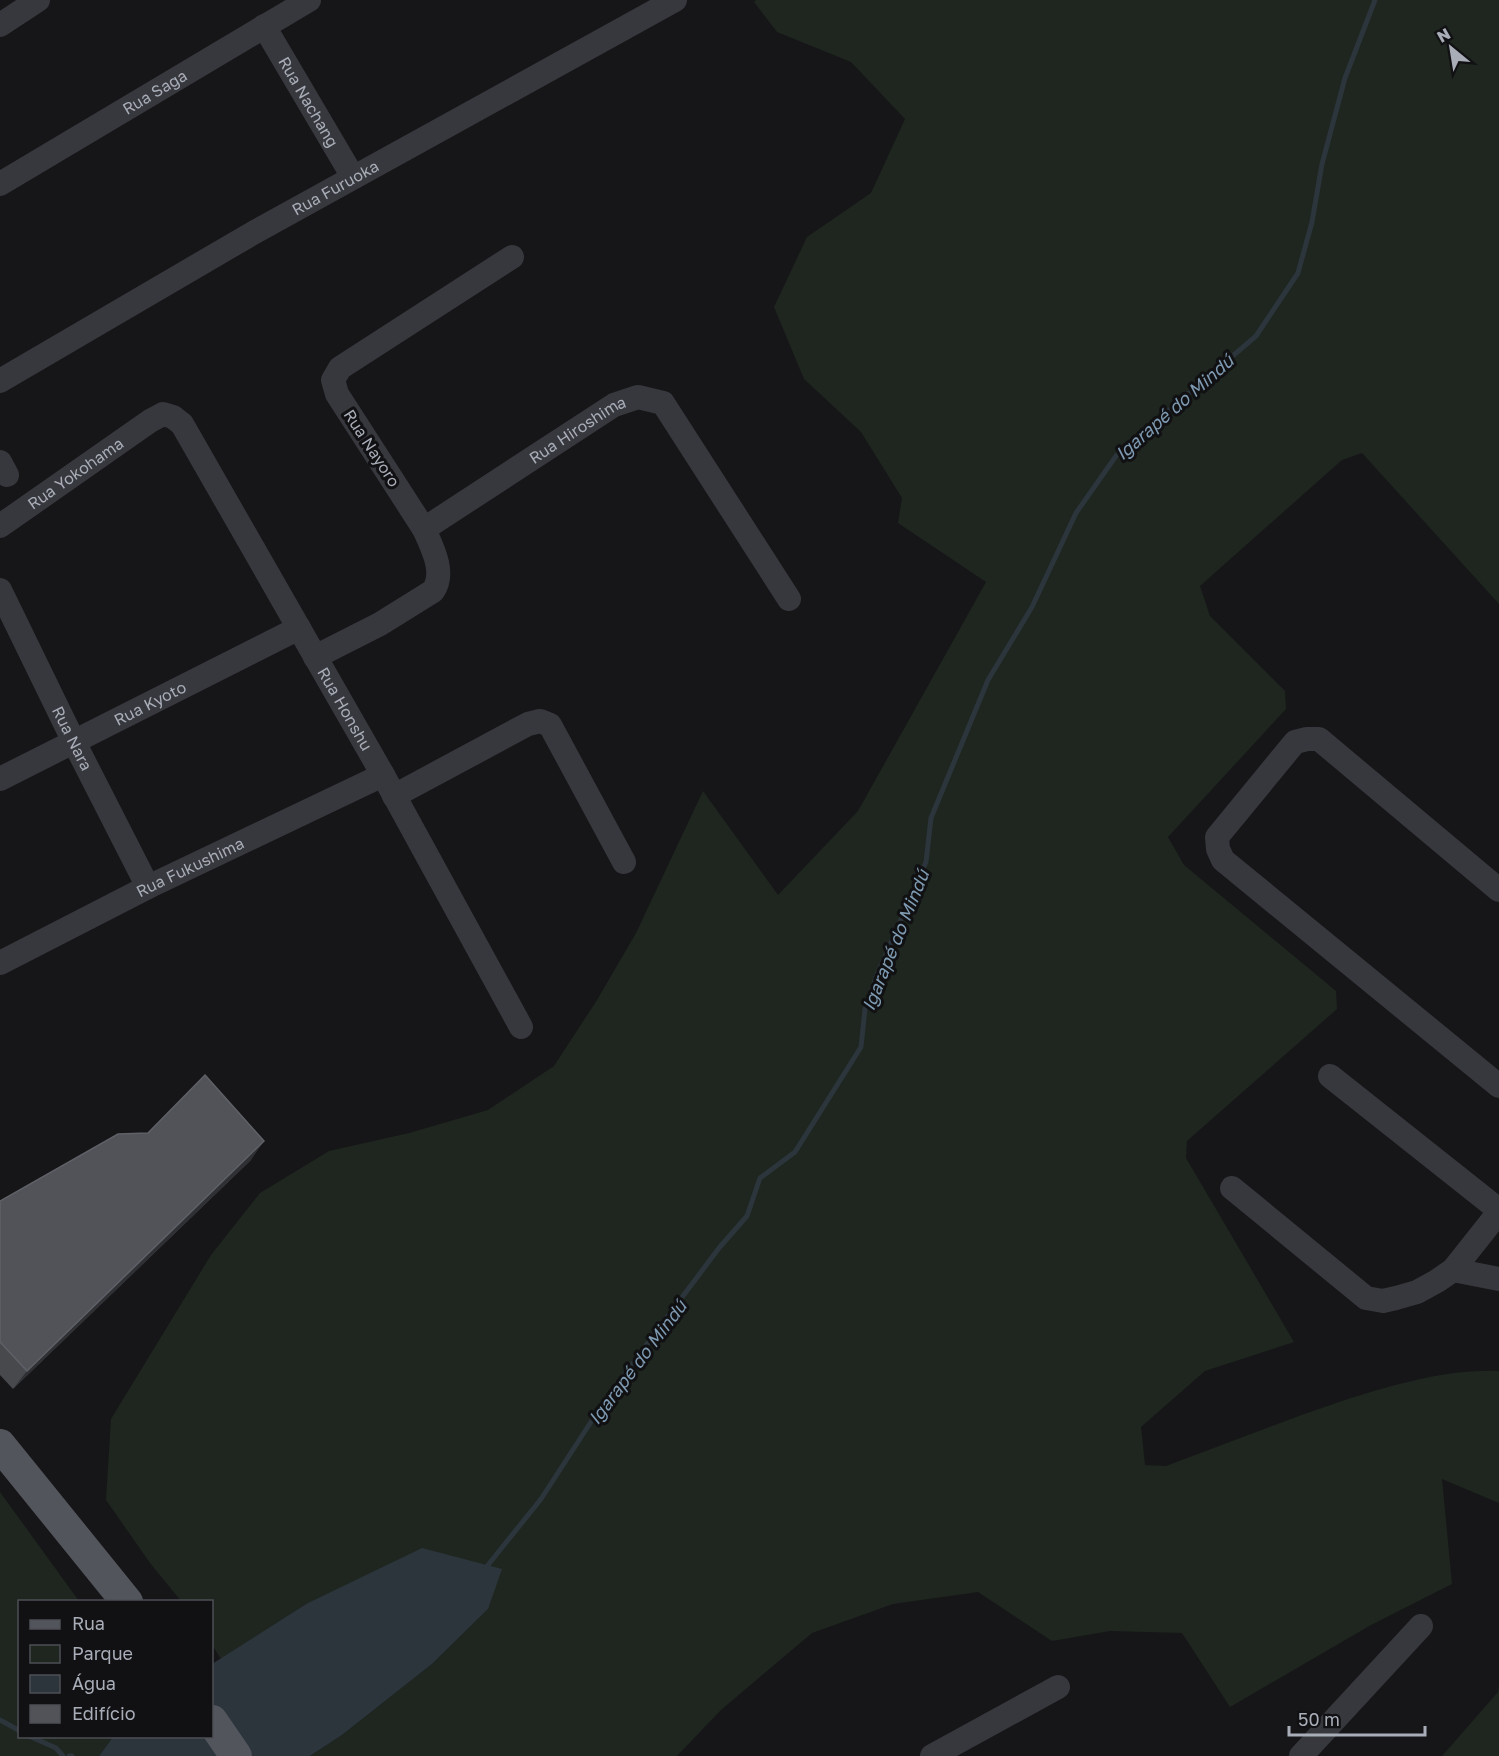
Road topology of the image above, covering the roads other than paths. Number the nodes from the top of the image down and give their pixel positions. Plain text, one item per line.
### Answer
1 (38, 0) edge
2 (309, 0) edge
3 (675, 0) edge
4 (0, 25) edge
5 (264, 26) junction
6 (353, 177) junction
7 (0, 184) edge
8 (512, 256) dead end
9 (0, 381) edge
10 (150, 421) joint
11 (0, 526) edge
12 (424, 529) junction
13 (0, 590) edge
14 (789, 599) dead end
15 (299, 628) junction
16 (315, 657) junction
17 (74, 742) junction
18 (383, 775) junction
19 (0, 779) edge
20 (394, 796) junction
21 (624, 862) dead end
22 (148, 887) junction
23 (1499, 890) edge
24 (0, 963) edge
25 (521, 1027) dead end
26 (1330, 1076) dead end
27 (1499, 1086) edge
28 (1232, 1188) dead end
29 (1499, 1211) edge
30 (1453, 1270) junction
31 (1499, 1279) edge
32 (0, 1445) edge
33 (125, 1600) edge
34 (1421, 1626) dead end
35 (1058, 1687) dead end
36 (213, 1722) edge
37 (236, 1756) edge
38 (932, 1756) edge
39 (1301, 1756) edge

1 - 4 street
2 - 5 street, Rua Saga
3 - 6 street, Rua Furuoka
5 - 6 street, Rua Nachang
5 - 7 street, Rua Saga
6 - 9 street, Rua Furuoka
8 - 12 street, Rua Nayoro
10 - 11 street, Rua Yokohama
10 - 15 street, Rua Honshu
12 - 14 street, Rua Hiroshima
12 - 16 street, Rua Nayoro
13 - 17 street, Rua Nara
15 - 16 street, Rua Honshu
15 - 17 street, Rua Kyoto
16 - 18 street, Rua Honshu
17 - 19 street, Rua Kyoto
17 - 22 street, Rua Nara
18 - 20 street, Rua Honshu
18 - 22 street, Rua Fukushima
20 - 21 street
20 - 25 street, Rua Honshu
22 - 24 street, Rua Fukushima
23 - 27 street
26 - 29 street
28 - 30 street
29 - 30 street
30 - 31 street
32 - 33 main road
34 - 39 street
35 - 38 street
36 - 37 main road

